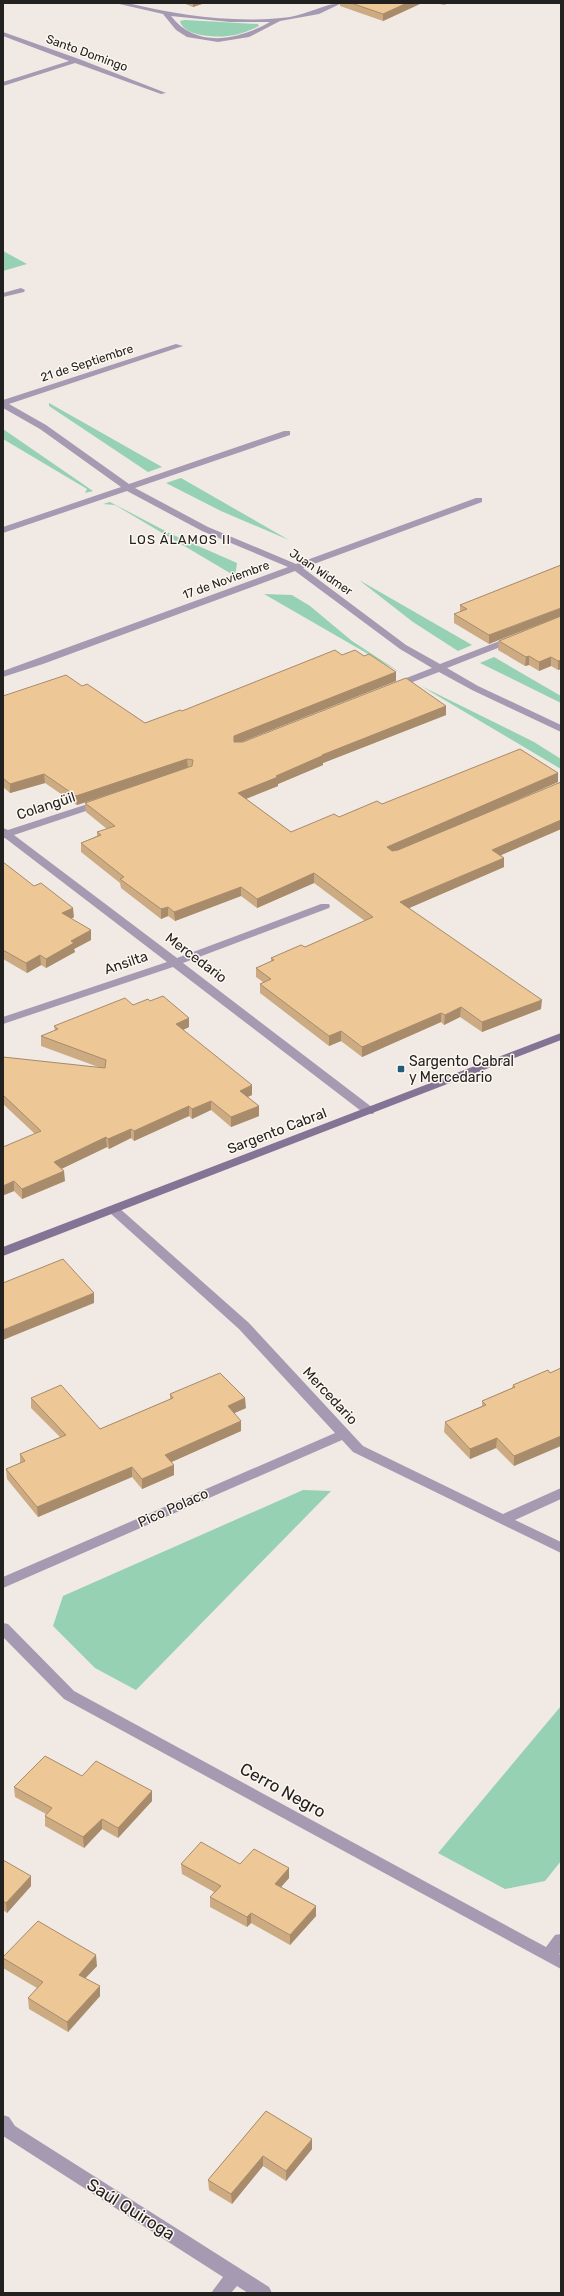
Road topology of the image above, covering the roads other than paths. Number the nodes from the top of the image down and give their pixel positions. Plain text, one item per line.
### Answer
1 (118, 3) edge
2 (339, 3) edge
3 (163, 11) junction
4 (287, 18) junction
5 (3, 34) edge
6 (77, 60) junction
7 (3, 84) edge
8 (163, 94) dead end
9 (21, 290) dead end
10 (3, 295) edge
11 (178, 346) dead end
12 (3, 403) edge
13 (287, 433) dead end
14 (128, 488) junction
15 (479, 500) dead end
16 (3, 530) edge
17 (295, 567) junction
18 (526, 634) edge
19 (440, 668) junction
20 (3, 674) edge
21 (381, 691) edge
22 (561, 729) edge
23 (113, 798) edge
24 (4, 833) edge
25 (325, 906) dead end
26 (174, 962) junction
27 (3, 1021) edge
28 (561, 1036) edge
29 (369, 1111) junction
30 (114, 1210) junction
31 (3, 1252) edge
32 (344, 1434) junction
33 (561, 1493) edge
34 (503, 1520) junction
35 (561, 1548) edge
36 (3, 1583) edge
37 (3, 1628) edge
38 (561, 1940) edge
39 (555, 1960) edge
40 (3, 2122) edge
41 (235, 2275) junction
42 (220, 2293) edge
43 (264, 2293) edge

1 - 3 street
2 - 4 street
3 - 4 street
3 - 4 street
5 - 6 street, Santo Domingo
6 - 7 street
6 - 8 street, Santo Domingo
9 - 10 street
11 - 12 street, 21 de Septiembre
12 - 14 street, Juan Widmer
13 - 14 street
14 - 16 street
14 - 17 street, Juan Widmer
15 - 17 street, 17 de Noviembre
17 - 19 street, Juan Widmer
17 - 20 street, 17 de Noviembre
18 - 19 street
19 - 21 street
19 - 22 street, Juan Widmer
23 - 24 street, Colangüil
24 - 26 street, Mercedario
25 - 26 street, Ansilta
26 - 27 street, Ansilta
26 - 29 street, Mercedario
28 - 29 main road, Sargento Cabral
29 - 30 main road, Sargento Cabral
30 - 31 main road, Sargento Cabral
30 - 32 street, Mercedario
32 - 34 street, Mercedario
32 - 36 street, Pico Polaco
33 - 34 street
34 - 35 street, Mercedario
37 - 39 street, Cerro Negro
38 - 39 street
40 - 41 street, Saúl Quiroga
41 - 42 street
41 - 43 street, Saúl Quiroga

